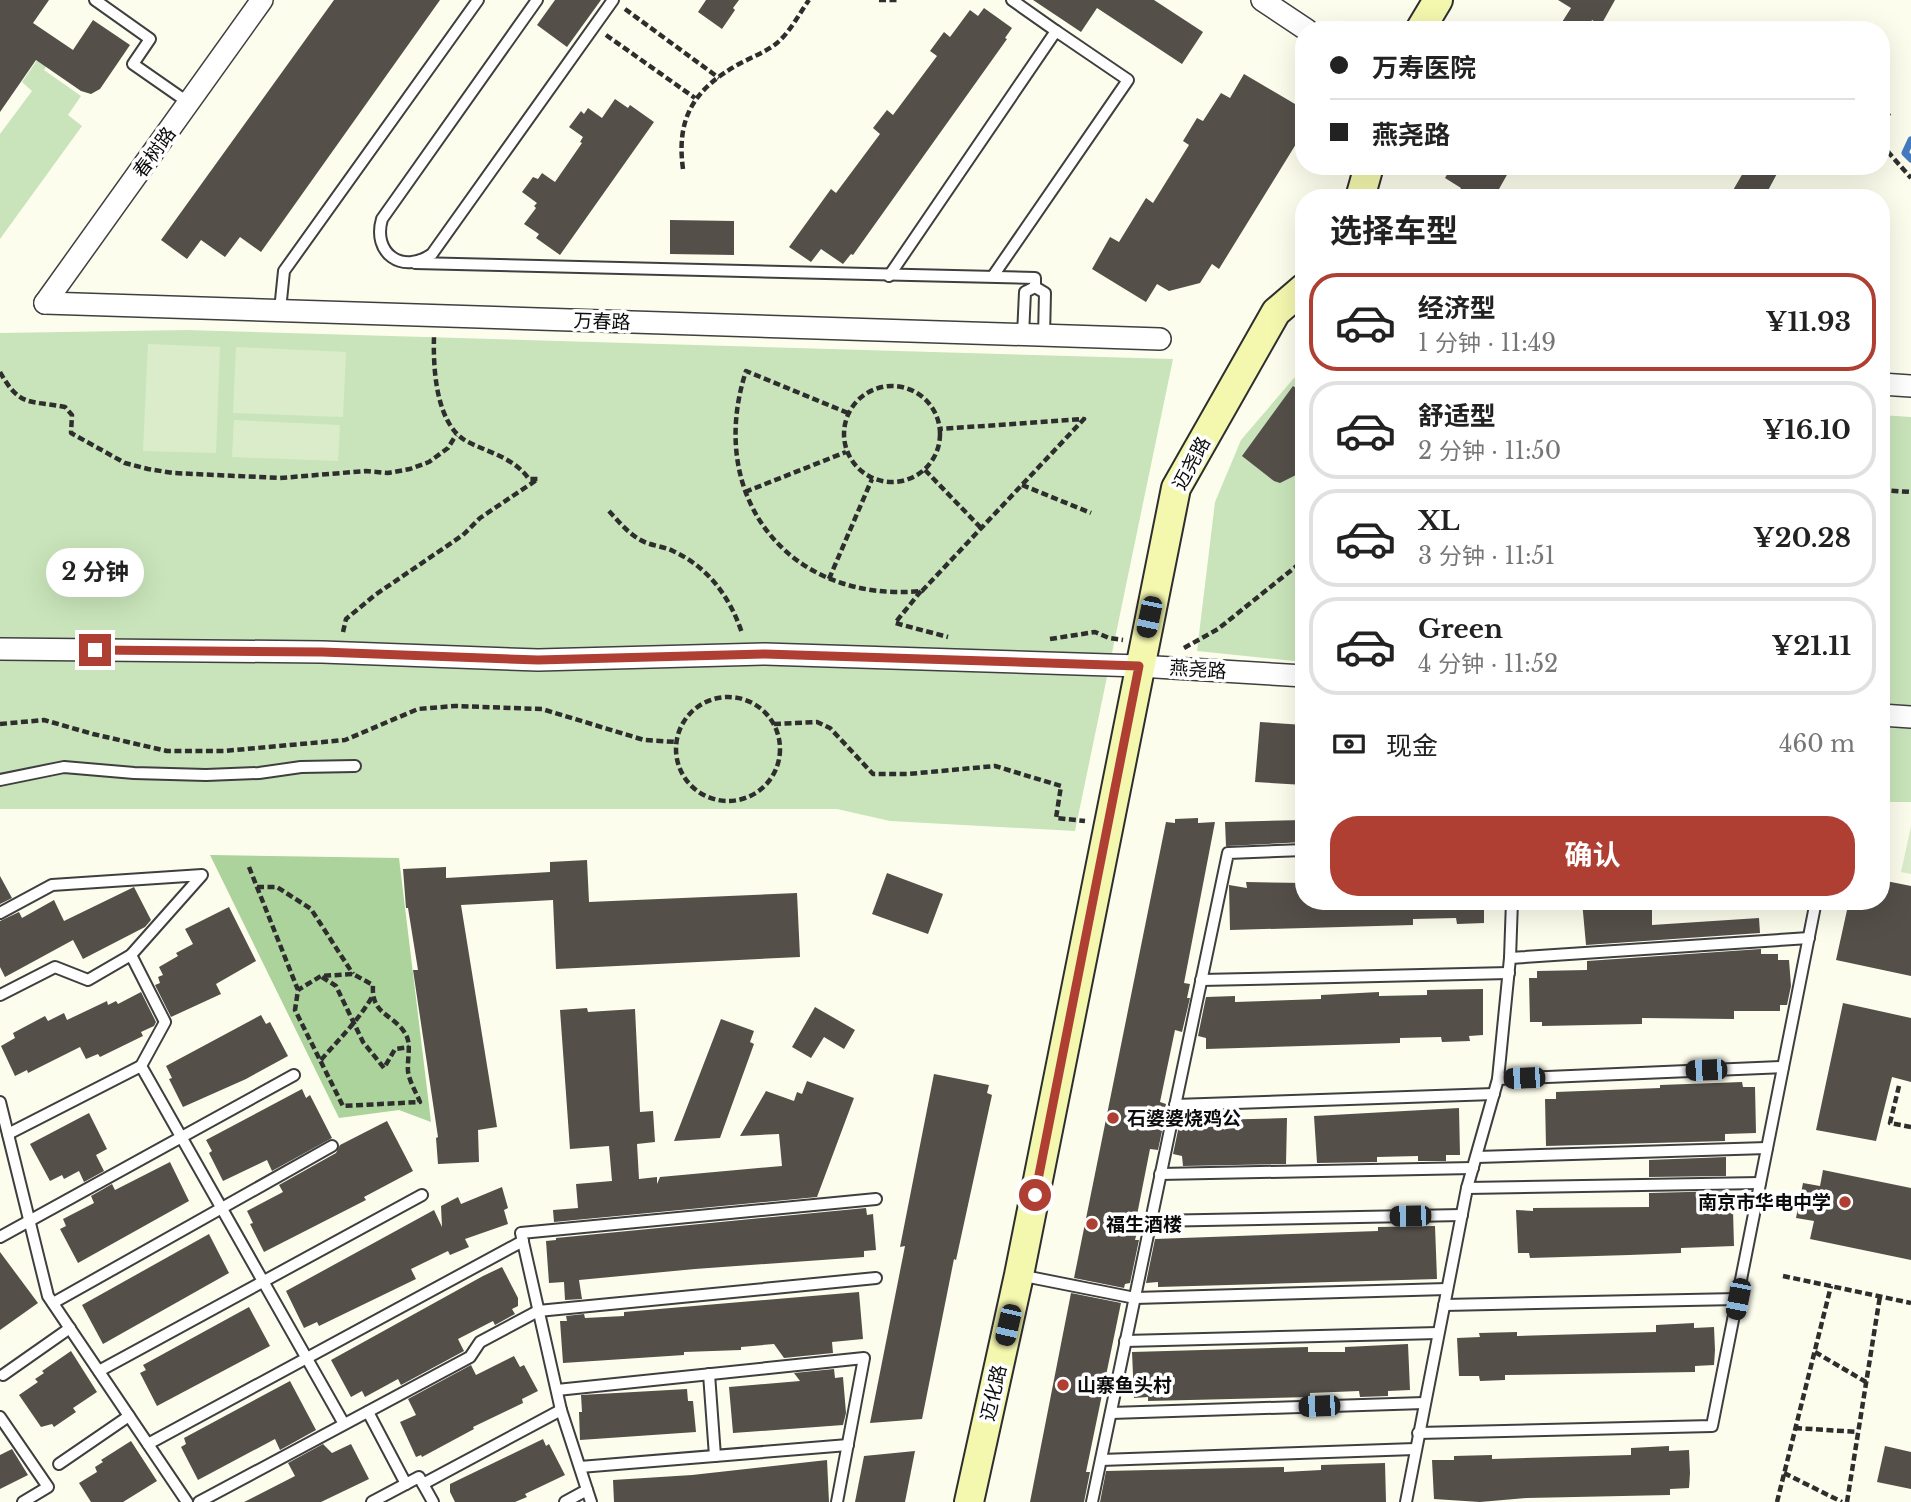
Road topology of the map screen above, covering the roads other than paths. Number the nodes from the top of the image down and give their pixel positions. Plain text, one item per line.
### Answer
1 (95, 0) edge
2 (262, 0) edge
3 (478, 0) edge
4 (537, 0) edge
5 (613, 0) edge
6 (1012, 0) edge
7 (1262, 0) edge
8 (1438, 0) edge
9 (1425, 21) edge
10 (1295, 22) edge
11 (1056, 31) junction
12 (189, 103) junction
13 (415, 263) junction
14 (890, 276) junction
15 (993, 276) junction
16 (1035, 287) junction
17 (1295, 296) edge
18 (45, 303) joint
19 (280, 310) junction
20 (1034, 336) junction
21 (1160, 339) dead end
22 (1890, 385) edge
23 (1911, 386) edge
24 (0, 649) edge
25 (1141, 654) junction
26 (1295, 675) edge
27 (1890, 716) edge
28 (1911, 718) edge
29 (355, 765) dead end
30 (0, 780) edge
31 (1295, 850) edge
32 (1512, 910) edge
33 (1814, 910) edge
34 (0, 913) edge
35 (1809, 938) junction
36 (131, 955) junction
37 (1510, 958) junction
38 (1509, 973) junction
39 (1201, 980) junction
40 (0, 995) edge
41 (141, 1066) junction
42 (1783, 1067) junction
43 (294, 1075) dead end
44 (1498, 1079) junction
45 (1494, 1094) junction
46 (0, 1102) edge
47 (1175, 1105) junction
48 (2, 1121) edge
49 (8, 1134) junction
50 (181, 1136) junction
51 (332, 1146) dead end
52 (1768, 1148) junction
53 (1475, 1162) junction
54 (1160, 1174) junction
55 (1760, 1183) junction
56 (1467, 1188) junction
57 (422, 1195) dead end
58 (876, 1199) dead end
59 (221, 1208) junction
60 (1462, 1215) junction
61 (29, 1220) junction
62 (1151, 1221) junction
63 (0, 1237) edge
64 (523, 1241) junction
65 (1019, 1275) junction
66 (876, 1278) dead end
67 (263, 1282) junction
68 (1447, 1289) junction
69 (1135, 1298) junction
70 (1738, 1299) junction
71 (53, 1303) junction
72 (1444, 1305) junction
73 (538, 1311) junction
74 (70, 1328) junction
75 (1438, 1333) junction
76 (1125, 1341) junction
77 (306, 1358) junction
78 (99, 1371) junction
79 (709, 1374) junction
80 (3, 1375) dead end
81 (556, 1390) junction
82 (1424, 1403) junction
83 (561, 1410) junction
84 (368, 1412) junction
85 (1111, 1413) junction
86 (129, 1416) junction
87 (0, 1417) edge
88 (344, 1424) junction
89 (1418, 1433) junction
90 (148, 1444) junction
91 (848, 1444) junction
92 (1415, 1450) junction
93 (715, 1456) junction
94 (1101, 1460) junction
95 (58, 1464) dead end
96 (580, 1467) junction
97 (406, 1484) junction
98 (423, 1484) junction
99 (587, 1490) junction
100 (23, 1502) edge
101 (187, 1502) edge
102 (199, 1502) edge
103 (372, 1502) edge
104 (433, 1502) edge
105 (565, 1502) edge
106 (591, 1502) edge
107 (837, 1502) edge
108 (969, 1502) edge
109 (1092, 1502) edge
110 (1406, 1502) edge

1 - 12 lane
2 - 12 street, 春树路
3 - 19 lane
4 - 13 lane
5 - 13 lane
6 - 11 lane
7 - 10 street
8 - 9 street
11 - 14 lane
11 - 15 lane
12 - 18 street, 春树路
13 - 14 lane
14 - 15 lane
15 - 16 lane
16 - 20 lane
16 - 20 lane
17 - 25 street, 迈尧路
18 - 19 street, 万春路
19 - 20 street, 万春路
20 - 21 street, 万春路
22 - 23 street
24 - 25 street, 燕尧路
25 - 26 street, 燕尧路
25 - 65 street, 迈化路
27 - 28 street
29 - 30 lane
31 - 39 lane
32 - 37 lane
33 - 35 lane
34 - 36 lane
35 - 37 lane
35 - 42 lane
36 - 40 lane
36 - 41 lane
37 - 38 lane
38 - 39 lane
38 - 44 lane
39 - 47 lane
41 - 49 lane
41 - 50 lane
42 - 44 lane
42 - 52 lane
43 - 50 lane
44 - 45 lane
45 - 47 lane
45 - 53 lane
46 - 48 lane
47 - 54 lane
48 - 49 lane
49 - 61 lane
50 - 59 lane
50 - 61 lane
51 - 59 lane
52 - 53 lane
52 - 55 lane
53 - 54 lane
53 - 56 lane
54 - 62 lane
55 - 56 lane
55 - 70 lane
56 - 60 lane
57 - 67 lane
58 - 64 lane
59 - 67 lane
59 - 71 lane
60 - 62 lane
60 - 68 lane
61 - 63 lane
61 - 71 lane
62 - 69 lane
64 - 73 lane
64 - 77 lane
65 - 69 lane
65 - 108 street, 迈化路
66 - 73 lane
67 - 77 lane
67 - 78 lane
68 - 69 lane
68 - 72 lane
69 - 76 lane
70 - 72 lane
70 - 89 lane
71 - 74 lane
72 - 75 lane
73 - 81 lane
73 - 84 lane
74 - 78 lane
74 - 80 lane
75 - 76 lane
75 - 82 lane
76 - 85 lane
77 - 88 lane
77 - 90 lane
78 - 86 lane
79 - 81 lane
79 - 91 lane
79 - 93 lane
81 - 83 lane
82 - 85 lane
82 - 89 lane
83 - 96 lane
83 - 98 lane
84 - 88 lane
84 - 97 lane
85 - 94 lane
86 - 90 lane
86 - 95 lane
87 - 100 lane
88 - 102 lane
89 - 92 lane
90 - 101 lane
91 - 93 lane
91 - 107 lane
92 - 94 lane
92 - 110 lane
93 - 96 lane
94 - 109 lane
96 - 99 lane
97 - 98 lane
97 - 103 lane
98 - 104 lane
99 - 105 lane
99 - 106 lane

